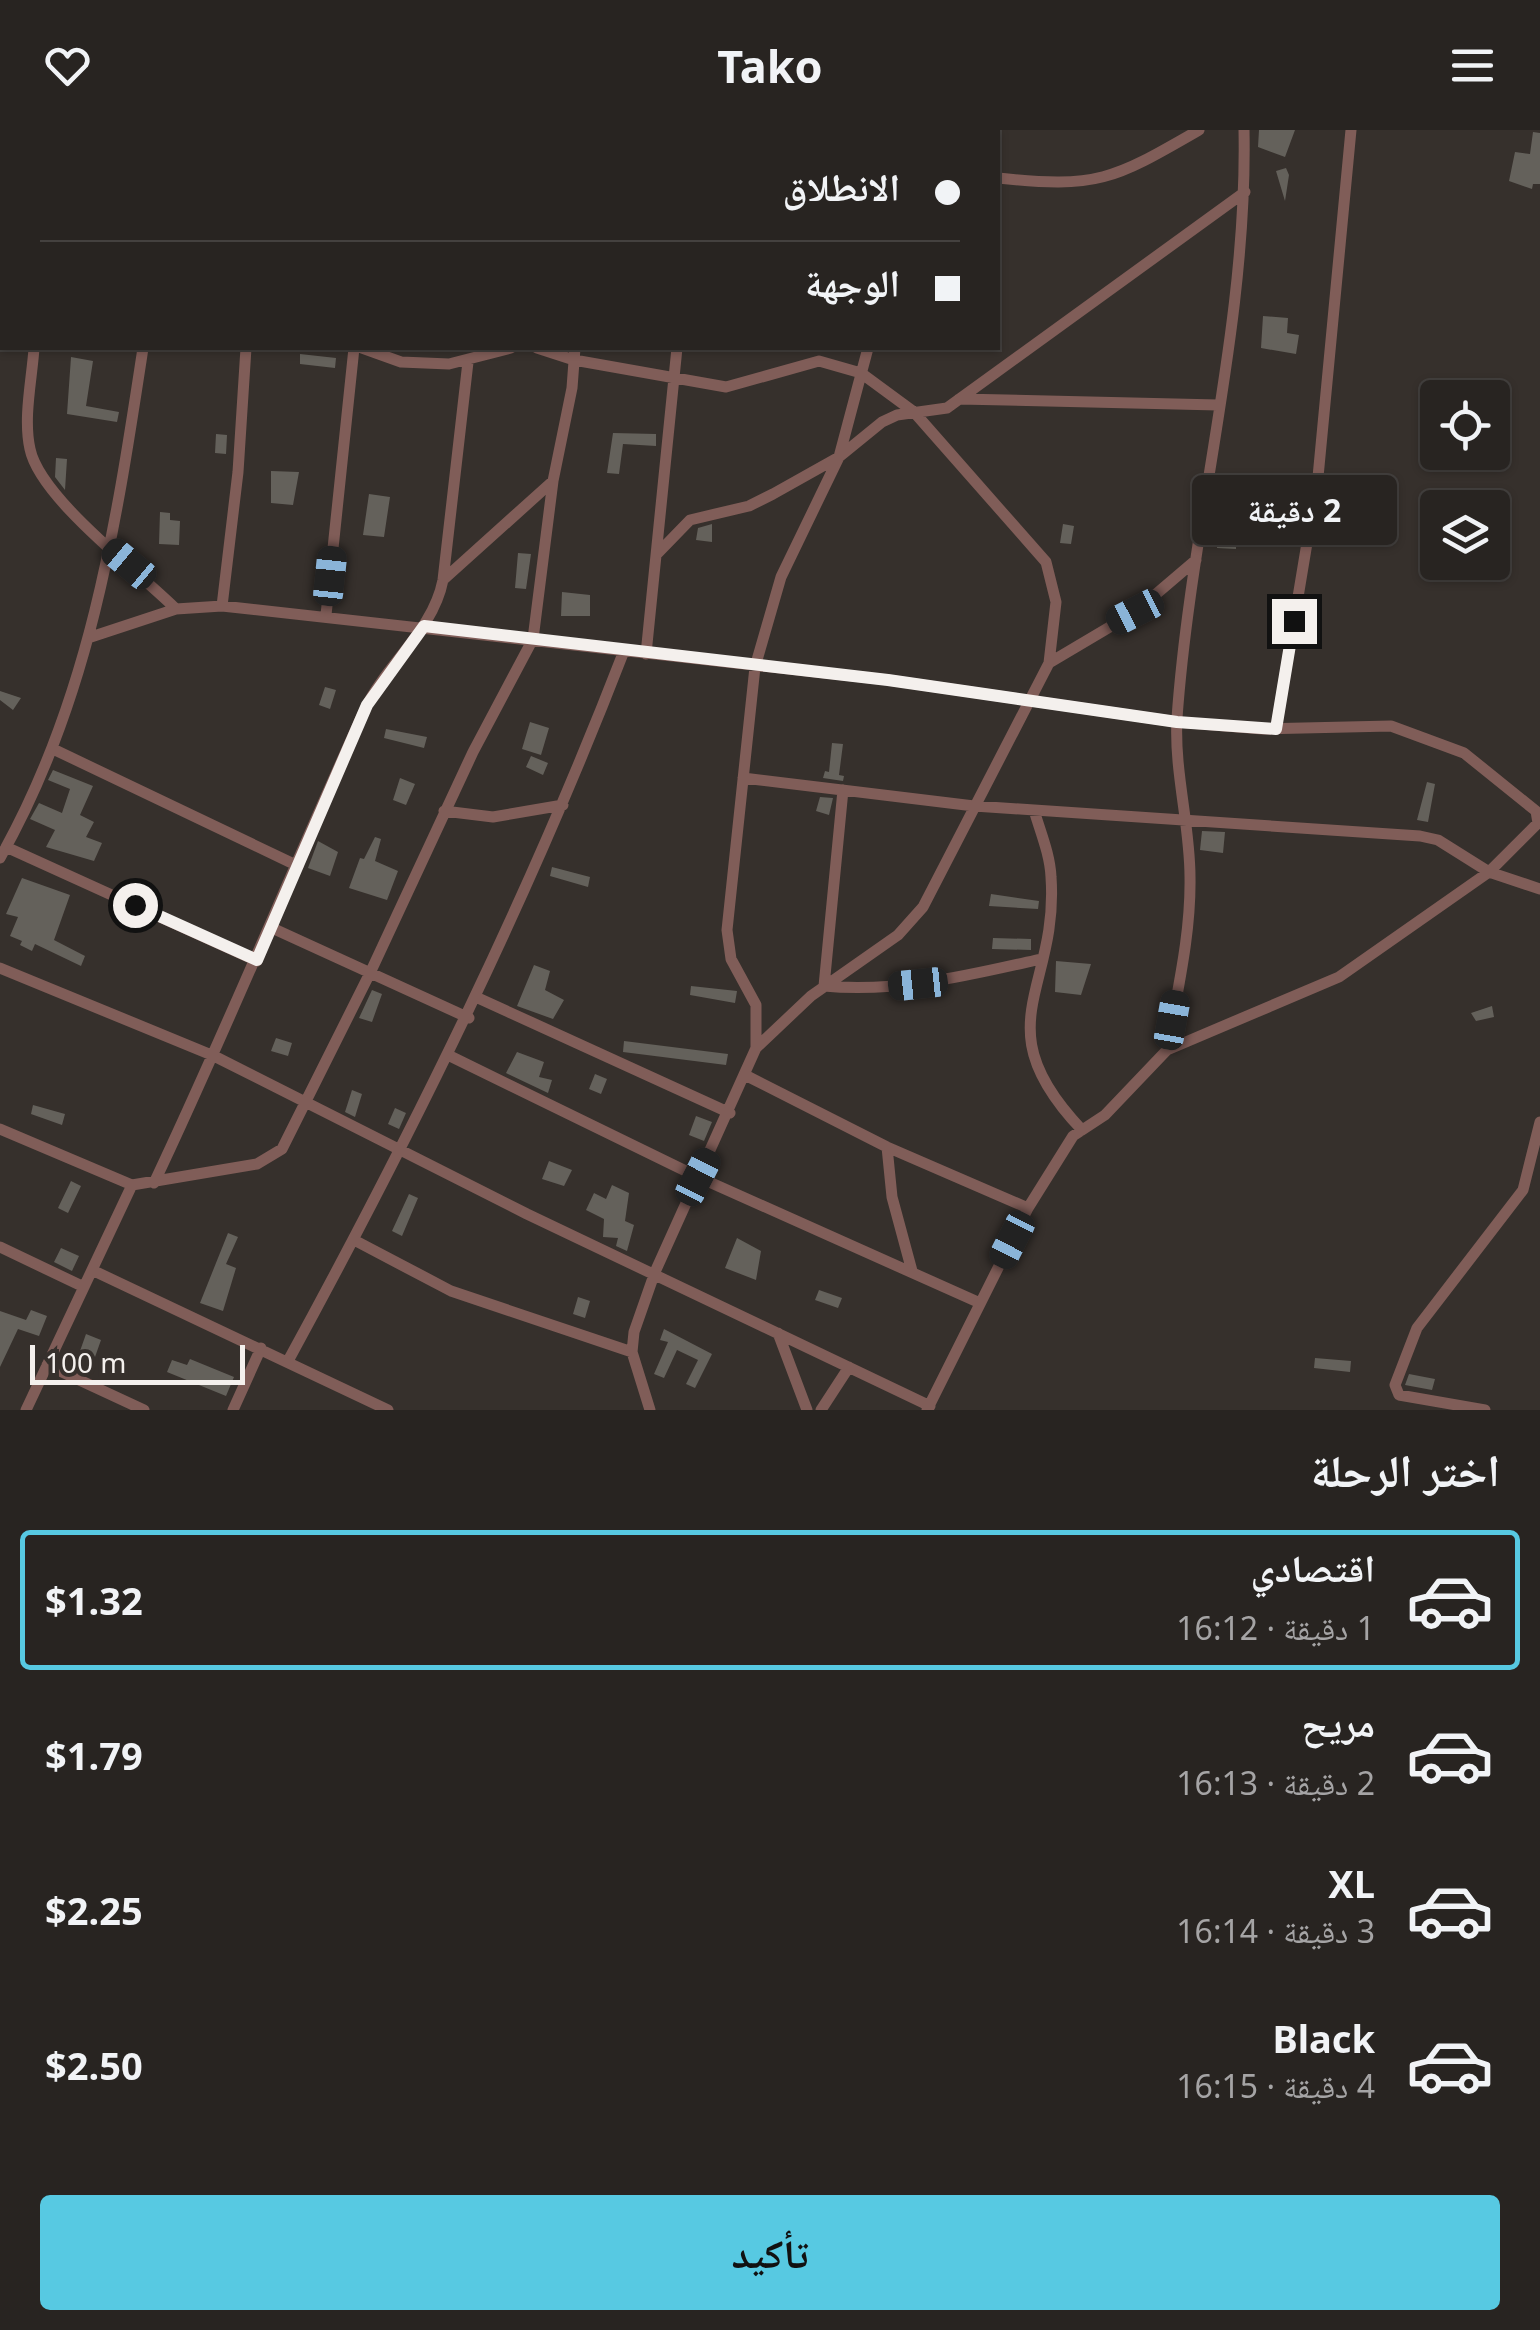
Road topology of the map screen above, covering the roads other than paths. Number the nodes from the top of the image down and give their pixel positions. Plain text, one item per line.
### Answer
1 (1200, 130) edge
2 (1244, 130) edge
3 (1351, 130) edge
4 (1000, 178) edge
5 (1245, 192) junction
6 (34, 350) edge
7 (143, 350) edge
8 (246, 350) edge
9 (354, 350) edge
10 (368, 350) edge
11 (504, 350) edge
12 (677, 350) edge
13 (867, 350) edge
14 (574, 354) edge
15 (468, 362) junction
16 (861, 373) junction
17 (676, 379) junction
18 (959, 399) junction
19 (1218, 405) junction
20 (914, 412) junction
21 (839, 457) junction
22 (554, 481) junction
23 (112, 550) junction
24 (657, 554) junction
25 (1196, 560) junction
26 (443, 580) junction
27 (222, 606) junction
28 (176, 609) junction
29 (326, 615) junction
30 (424, 626) junction
31 (92, 637) junction
32 (533, 639) junction
33 (624, 651) junction
34 (646, 654) junction
35 (1049, 662) junction
36 (755, 666) junction
37 (1027, 701) junction
38 (1177, 722) junction
39 (1276, 729) junction
40 (53, 749) junction
41 (743, 778) junction
42 (843, 790) junction
43 (564, 804) junction
44 (974, 806) junction
45 (1034, 810) junction
46 (444, 811) junction
47 (1182, 817) junction
48 (3, 853) edge
49 (298, 866) junction
50 (1489, 872) junction
51 (1540, 889) edge
52 (272, 928) junction
53 (1042, 959) junction
54 (257, 960) junction
55 (0, 968) edge
56 (371, 972) junction
57 (824, 986) junction
58 (478, 998) junction
59 (469, 1018) junction
60 (756, 1048) junction
61 (1167, 1050) junction
62 (214, 1056) junction
63 (450, 1056) junction
64 (745, 1075) junction
65 (306, 1106) junction
66 (730, 1114) junction
67 (1540, 1122) edge
68 (0, 1129) edge
69 (1082, 1130) junction
70 (888, 1147) junction
71 (403, 1150) junction
72 (698, 1177) junction
73 (154, 1183) junction
74 (132, 1185) junction
75 (1028, 1208) junction
76 (354, 1240) junction
77 (0, 1247) edge
78 (92, 1270) junction
79 (912, 1271) junction
80 (655, 1272) junction
81 (84, 1287) junction
82 (980, 1303) junction
83 (778, 1333) junction
84 (261, 1348) junction
85 (632, 1352) junction
86 (288, 1361) junction
87 (47, 1365) junction
88 (850, 1367) junction
89 (928, 1408) edge
90 (26, 1410) edge
91 (144, 1410) edge
92 (233, 1410) edge
93 (388, 1410) edge
94 (650, 1410) edge
95 (807, 1410) edge
96 (821, 1410) edge
97 (1484, 1410) edge

1 - 4 street
2 - 5 street
3 - 39 street
5 - 18 street
5 - 19 street
6 - 23 street
7 - 23 street
8 - 27 street
9 - 29 street
10 - 15 street
11 - 15 street
12 - 17 street
13 - 16 street
14 - 17 street
14 - 22 street
15 - 26 street
16 - 17 street
16 - 20 street
16 - 21 street
17 - 24 street
18 - 19 street
18 - 20 street
19 - 25 street
20 - 21 street
20 - 35 street
21 - 24 street
21 - 36 street
22 - 26 street
22 - 32 street
23 - 28 street
23 - 31 street
24 - 34 street
25 - 35 street
25 - 38 street
26 - 30 street
27 - 28 street
27 - 29 street
28 - 31 street
29 - 30 street
30 - 32 street
30 - 49 street
31 - 40 street
32 - 33 street
32 - 46 street
33 - 34 street
33 - 43 street
34 - 36 street
35 - 37 street
36 - 37 street
36 - 41 street
37 - 38 street
37 - 44 street
38 - 39 street
38 - 47 street
39 - 50 street
40 - 48 street
40 - 49 street
41 - 42 street
41 - 60 street
42 - 44 street
42 - 57 street
43 - 46 street
43 - 58 street
44 - 45 street
44 - 57 street
45 - 47 street
45 - 53 street
46 - 56 street
47 - 50 street
47 - 61 street
48 - 54 street
49 - 52 street
50 - 51 street
50 - 61 street
52 - 54 street
52 - 56 street
53 - 57 street
53 - 69 street
54 - 62 street
55 - 62 street
56 - 59 street
56 - 65 street
57 - 60 street
58 - 59 street
58 - 66 street
59 - 63 street
60 - 64 street
61 - 69 street
62 - 65 street
62 - 73 street
63 - 71 street
63 - 72 street
64 - 66 street
64 - 70 street
65 - 71 street
65 - 73 street
66 - 72 street
67 - 97 street
68 - 74 street
69 - 75 street
70 - 75 street
70 - 79 street
71 - 76 street
71 - 80 street
72 - 79 street
72 - 80 street
73 - 74 street
74 - 78 street
75 - 82 street
76 - 85 street
76 - 86 street
77 - 81 street
78 - 81 street
78 - 84 street
79 - 82 street
80 - 83 street
80 - 85 street
81 - 87 street
82 - 89 street
83 - 88 street
83 - 95 street
84 - 86 street
84 - 92 street
85 - 94 street
86 - 93 street
87 - 90 street
87 - 91 street
88 - 89 street
88 - 96 street

